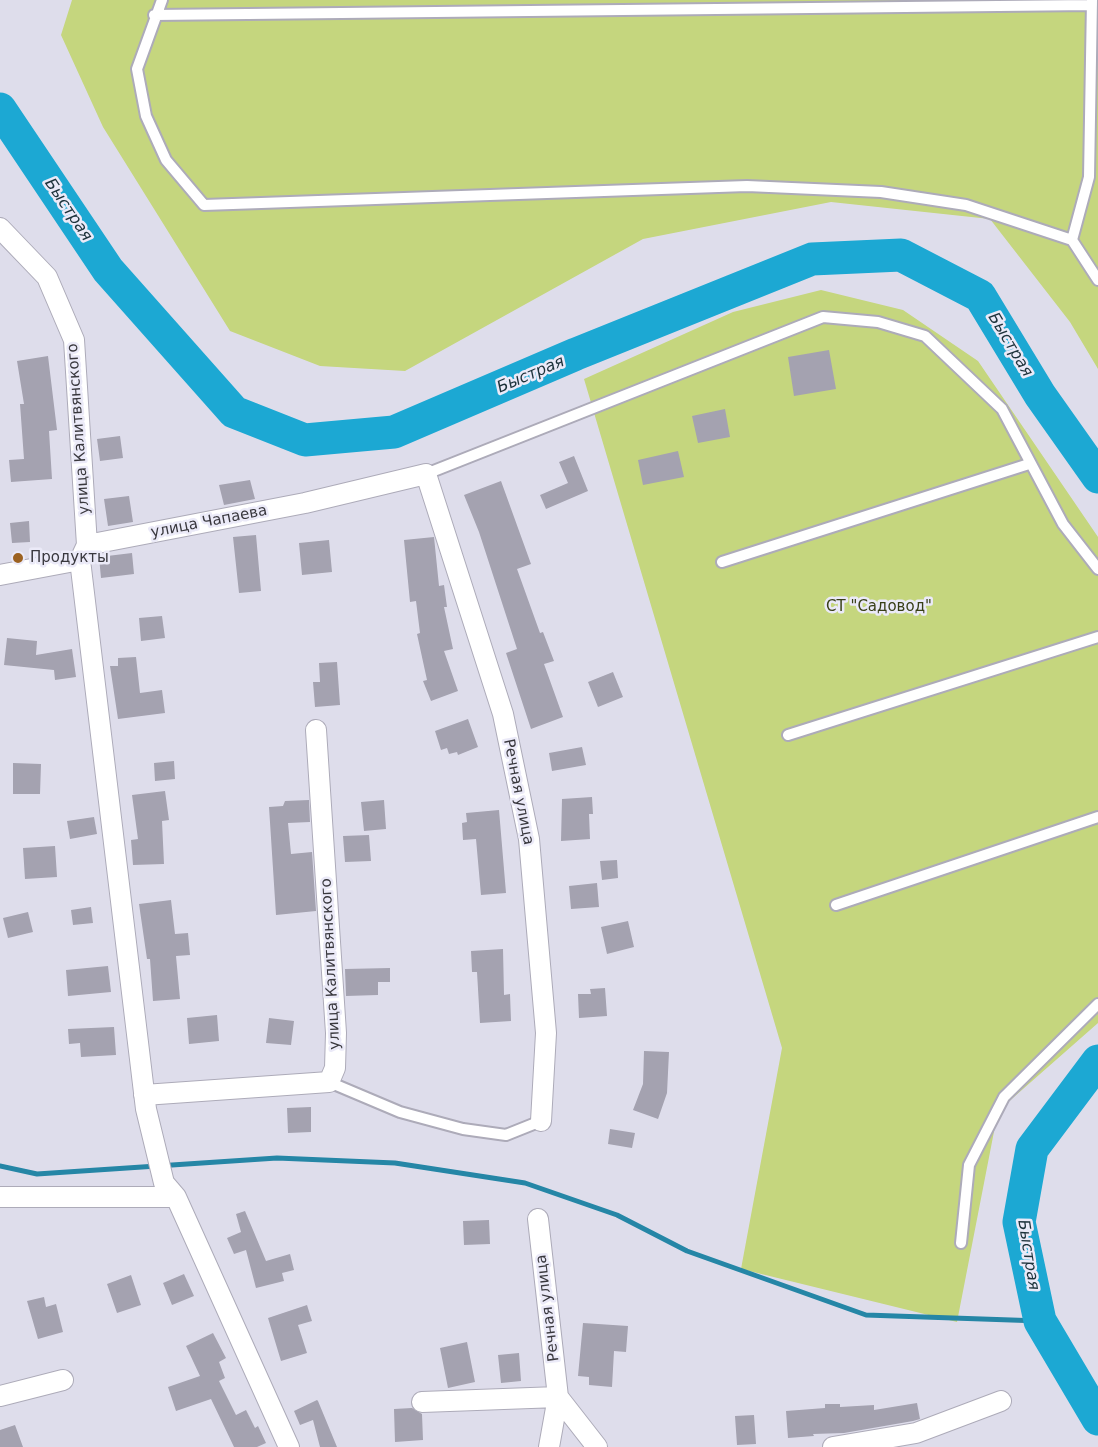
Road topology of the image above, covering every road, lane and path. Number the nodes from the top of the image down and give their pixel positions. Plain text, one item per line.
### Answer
1 (162, 0) edge
2 (1092, 2) edge
3 (154, 15) junction
4 (0, 228) edge
5 (1072, 240) junction
6 (1098, 280) edge
7 (1029, 464) junction
8 (426, 474) junction
9 (84, 552) junction
10 (722, 562) dead end
11 (1098, 569) edge
12 (0, 574) edge
13 (1098, 637) edge
14 (316, 730) dead end
15 (788, 735) dead end
16 (1098, 817) edge
17 (836, 904) dead end
18 (1098, 1004) edge
19 (329, 1082) junction
20 (145, 1102) junction
21 (541, 1121) joint
22 (170, 1190) junction
23 (0, 1197) edge
24 (538, 1219) dead end
25 (961, 1243) dead end
26 (63, 1380) dead end
27 (0, 1396) edge
28 (558, 1397) junction
29 (1001, 1401) dead end
30 (422, 1402) dead end
31 (289, 1447) edge
32 (549, 1447) edge
33 (597, 1447) edge
34 (833, 1447) edge

1 - 3 lane
2 - 3 lane
2 - 5 lane
3 - 5 lane
4 - 9 street, улица Калитвянского
5 - 6 lane
7 - 8 lane
7 - 10 lane
7 - 11 lane
8 - 9 street, улица Чапаева
8 - 21 street, Речная улица
9 - 12 street, улица Чапаева
9 - 20 street, улица Калитвянского
13 - 15 lane
14 - 19 street, улица Калитвянского
16 - 17 lane
18 - 25 lane
19 - 20 street
19 - 21 lane
20 - 22 street, улица Калитвянского
22 - 23 street
22 - 31 street, улица Калитвянского
24 - 28 street, Речная улица
26 - 27 street
28 - 30 street
28 - 32 street
28 - 33 street
29 - 34 street

